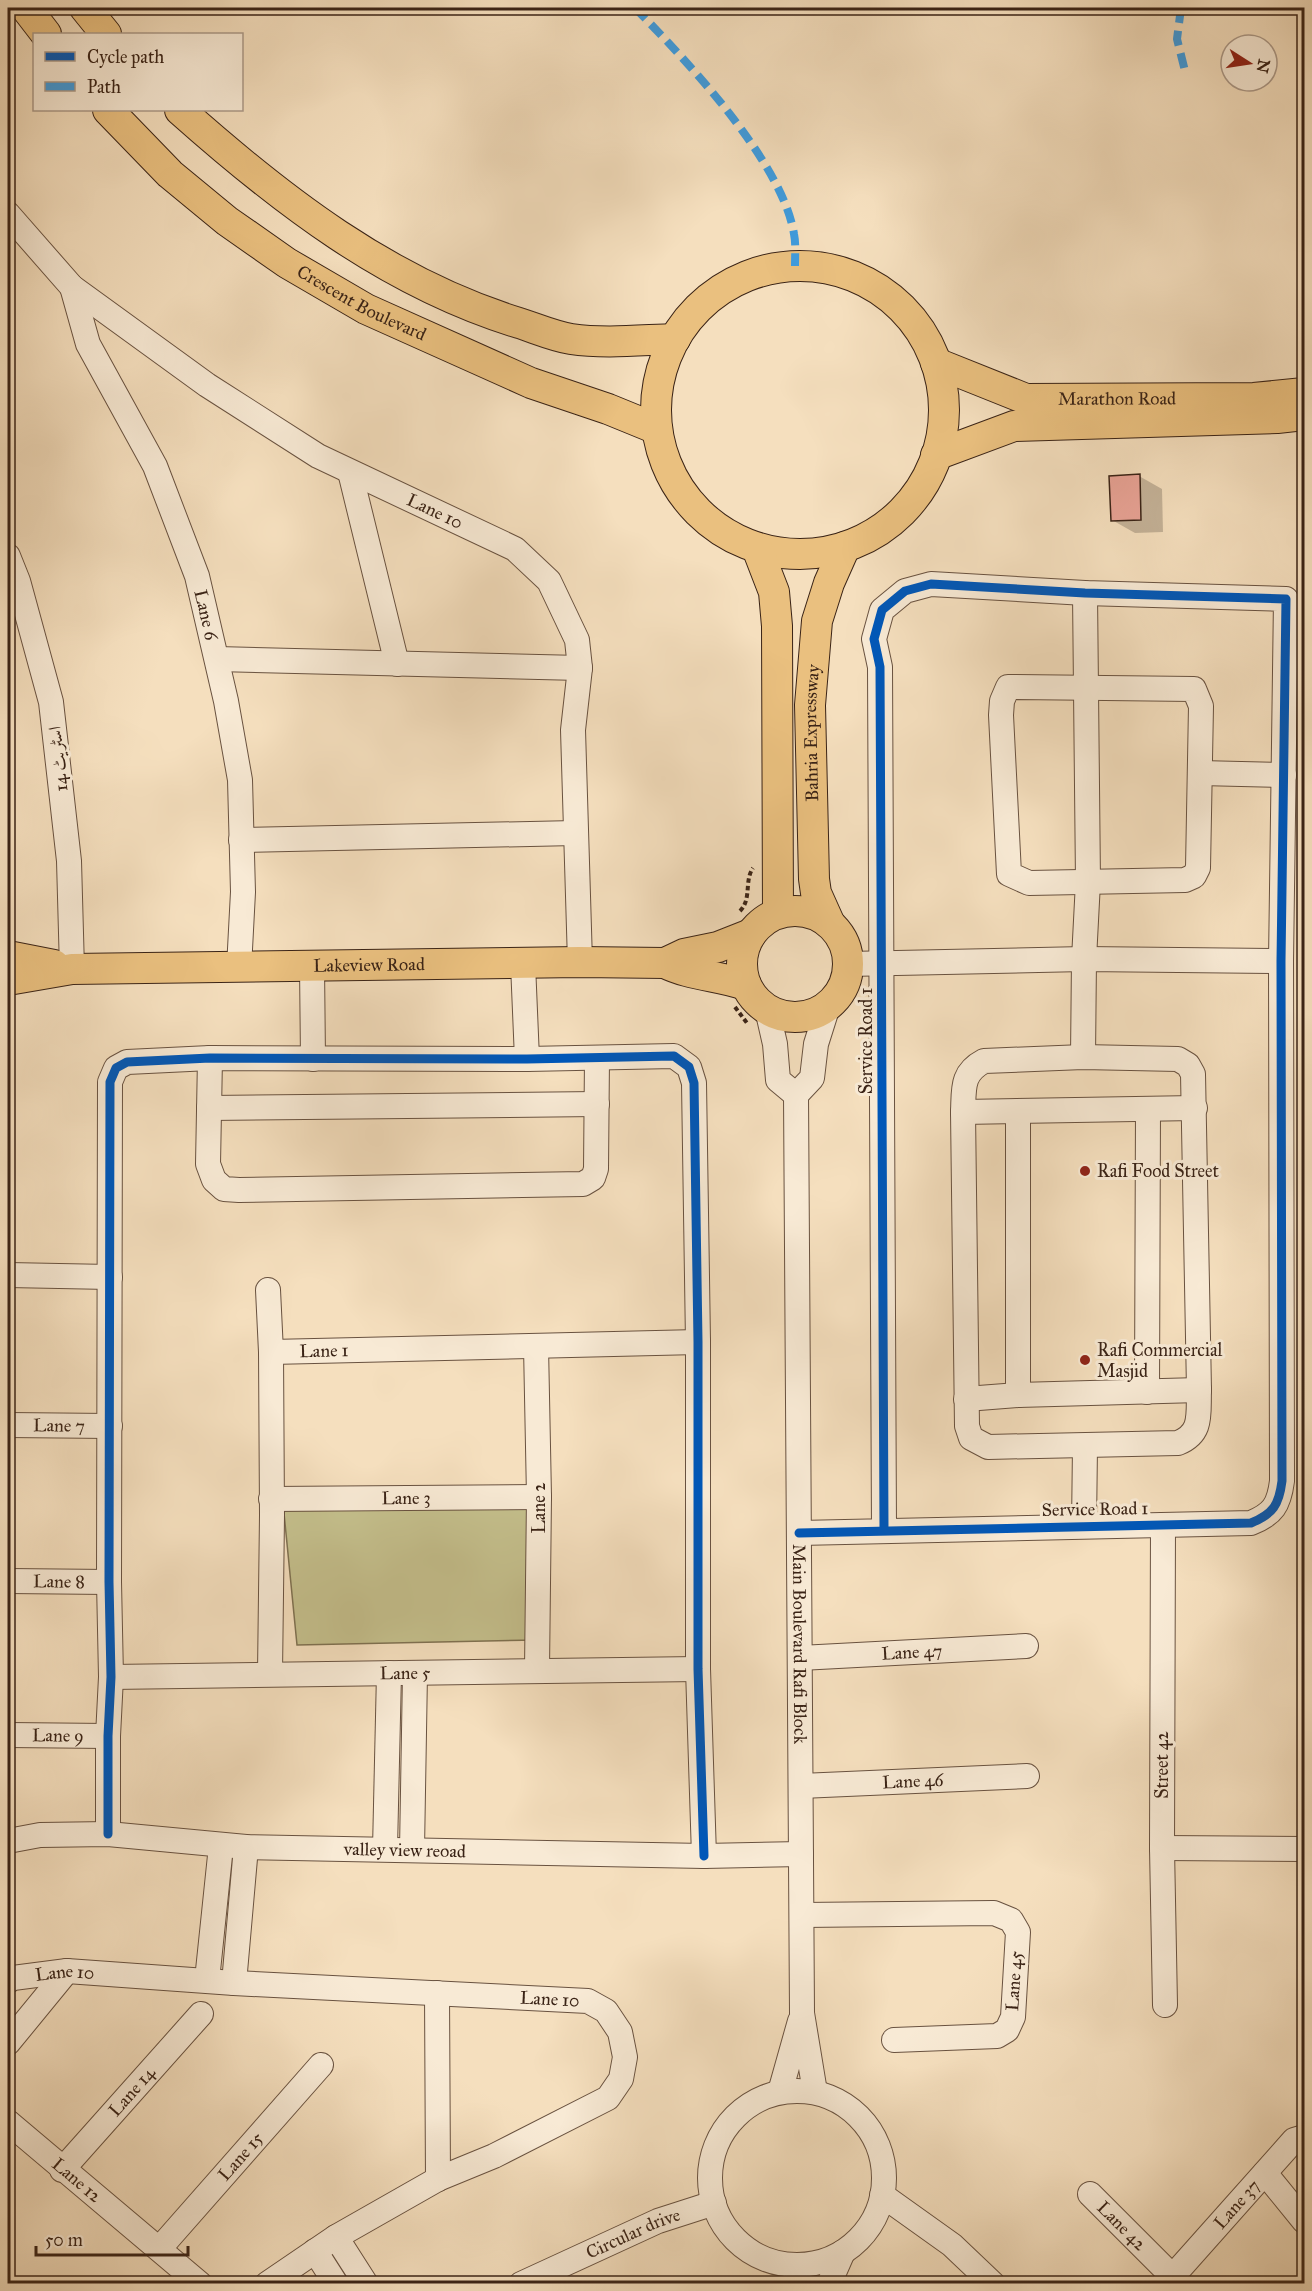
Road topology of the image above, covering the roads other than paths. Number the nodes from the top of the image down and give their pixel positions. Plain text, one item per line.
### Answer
1 (26, 8) edge
2 (85, 8) edge
3 (45, 33) edge
4 (105, 33) edge
5 (109, 111) edge
6 (181, 111) edge
7 (8, 214) edge
8 (72, 287) junction
9 (675, 339) junction
10 (936, 363) junction
11 (1305, 393) edge
12 (1305, 415) edge
13 (657, 429) junction
14 (936, 455) junction
15 (350, 472) junction
16 (845, 547) junction
17 (757, 548) junction
18 (8, 556) edge
19 (1085, 593) junction
20 (217, 659) junction
21 (397, 664) junction
22 (580, 668) junction
23 (1086, 687) junction
24 (1200, 773) junction
25 (1284, 775) junction
26 (575, 833) junction
27 (241, 840) junction
28 (1088, 882) junction
29 (778, 913) junction
30 (829, 922) junction
31 (751, 934) junction
32 (8, 956) edge
33 (1084, 959) junction
34 (1281, 960) junction
35 (580, 962) junction
36 (882, 962) junction
37 (665, 963) junction
38 (523, 964) junction
39 (849, 964) junction
40 (312, 966) junction
41 (239, 968) junction
42 (72, 969) junction
43 (8, 980) edge
44 (746, 985) junction
45 (828, 1006) junction
46 (767, 1009) junction
47 (1083, 1057) junction
48 (210, 1058) junction
49 (597, 1058) junction
50 (314, 1059) junction
51 (526, 1059) junction
52 (796, 1095) junction
53 (597, 1104) junction
54 (209, 1108) junction
55 (1195, 1108) junction
56 (1148, 1109) junction
57 (1018, 1111) junction
58 (963, 1112) junction
59 (8, 1275) edge
60 (110, 1277) junction
61 (268, 1290) dead end
62 (698, 1342) junction
63 (536, 1346) junction
64 (271, 1352) junction
65 (1199, 1390) junction
66 (1147, 1392) junction
67 (1018, 1395) junction
68 (966, 1399) junction
69 (8, 1425) edge
70 (110, 1426) junction
71 (1085, 1446) junction
72 (539, 1497) junction
73 (272, 1499) junction
74 (1163, 1525) junction
75 (1084, 1526) junction
76 (884, 1530) junction
77 (799, 1533) junction
78 (8, 1581) edge
79 (109, 1582) junction
80 (1026, 1646) dead end
81 (800, 1658) junction
82 (698, 1669) junction
83 (537, 1670) junction
84 (415, 1672) junction
85 (270, 1673) junction
86 (389, 1673) junction
87 (111, 1677) junction
88 (8, 1735) edge
89 (108, 1736) junction
90 (1028, 1776) dead end
91 (801, 1786) junction
92 (108, 1834) junction
93 (8, 1841) edge
94 (221, 1846) junction
95 (246, 1847) junction
96 (1162, 1848) junction
97 (385, 1849) junction
98 (1305, 1849) edge
99 (412, 1850) junction
100 (801, 1854) junction
101 (704, 1856) junction
102 (802, 1916) junction
103 (67, 1971) junction
104 (207, 1980) junction
105 (8, 1981) edge
106 (234, 1983) junction
107 (437, 1993) junction
108 (1165, 2005) dead end
109 (802, 2013) junction
110 (201, 2014) dead end
111 (894, 2040) dead end
112 (8, 2043) edge
113 (321, 2065) dead end
114 (780, 2092) junction
115 (815, 2092) junction
116 (8, 2122) edge
117 (1305, 2137) edge
118 (62, 2170) junction
119 (1265, 2173) junction
120 (438, 2179) junction
121 (1090, 2194) dead end
122 (882, 2195) junction
123 (714, 2203) junction
124 (1305, 2221) edge
125 (336, 2236) junction
126 (160, 2248) junction
127 (315, 2251) junction
128 (843, 2252) junction
129 (774, 2272) edge
130 (1176, 2280) edge
131 (200, 2283) edge
132 (267, 2283) edge
133 (336, 2283) edge
134 (366, 2283) edge
135 (521, 2283) edge
136 (829, 2283) edge
137 (993, 2283) edge

1 - 3 main road
2 - 4 main road
5 - 13 main road, Crescent Boulevard
6 - 9 main road
7 - 8 street, Lane 10
8 - 15 street, Lane 10
8 - 20 street, Lane 6
9 - 10 main road
9 - 13 main road
10 - 11 main road, Marathon Road
10 - 14 main road
12 - 14 main road, Marathon Road
13 - 17 main road
14 - 16 main road
15 - 21 street
15 - 22 street, Lane 10
16 - 17 main road
16 - 30 main road, Bahria Expressway
17 - 29 main road, Bahria Expressway
18 - 42 street, اسٹریٹ 14
19 - 23 street
19 - 25 street, Service Road 1
19 - 36 street, Service Road 1
20 - 21 street
20 - 27 street, Lane 6
21 - 22 street
22 - 26 street, Lane 10
23 - 24 street
23 - 28 street
23 - 28 street
24 - 25 street
24 - 28 street
25 - 34 street, Service Road 1
26 - 27 street
26 - 35 street, Lane 10
27 - 41 street, Lane 6
28 - 33 street
29 - 30 main road
29 - 31 main road
30 - 39 main road
31 - 37 main road
31 - 44 main road
32 - 42 main road
33 - 34 street
33 - 36 street
33 - 47 street
34 - 74 street, Service Road 1
35 - 37 main road, Lakeview Road
35 - 38 main road, Lakeview Road
36 - 39 street
36 - 76 street, Service Road 1
37 - 44 main road
38 - 40 main road, Lakeview Road
38 - 51 street
39 - 45 main road
40 - 41 main road, Lakeview Road
40 - 50 street
41 - 42 main road, Lakeview Road
42 - 43 main road
44 - 46 main road
45 - 46 main road
45 - 52 street
46 - 52 street
47 - 55 street
47 - 58 street
48 - 50 street
48 - 54 street
48 - 60 street
49 - 51 street
49 - 53 street
49 - 62 street
50 - 51 street
52 - 77 street, Main Boulevard Rafi Block
53 - 54 street
53 - 54 street
55 - 56 street
55 - 65 street
56 - 57 street
56 - 66 street
57 - 58 street
57 - 67 street
58 - 68 street
59 - 60 street
60 - 70 street
61 - 64 street
62 - 63 street, Lane 1
62 - 82 street
63 - 64 street, Lane 1
63 - 72 street, Lane 2
64 - 73 street
65 - 66 street
65 - 71 street
66 - 67 street
67 - 68 street
68 - 71 street
69 - 70 street, Lane 7
70 - 79 street
71 - 75 street
72 - 73 street, Lane 3
72 - 83 street, Lane 2
73 - 85 street
74 - 75 street, Service Road 1
74 - 96 street, Street 42
75 - 76 street, Service Road 1
76 - 77 street, Service Road 1
77 - 81 street, Main Boulevard Rafi Block
78 - 79 street, Lane 8
79 - 87 street
80 - 81 street, Lane 47
81 - 91 street, Main Boulevard Rafi Block
82 - 83 street, Lane 5
82 - 101 street
83 - 84 street, Lane 5
84 - 86 street, Lane 5
84 - 99 street
85 - 86 street, Lane 5
85 - 87 street, Lane 5
86 - 97 street
87 - 89 street
88 - 89 street, Lane 9
89 - 92 street
90 - 91 street, Lane 46
91 - 100 street, Main Boulevard Rafi Block
92 - 93 street, valley view reoad
92 - 94 street, valley view reoad
94 - 95 street, valley view reoad
94 - 104 street
95 - 97 street, valley view reoad
95 - 106 street
96 - 98 street
96 - 108 street, Street 42
97 - 99 street, valley view reoad
99 - 101 street, valley view reoad
100 - 101 street, valley view reoad
100 - 102 street, Main Boulevard Rafi Block
102 - 109 street, Main Boulevard Rafi Block
102 - 111 street, Lane 45
103 - 104 street, Lane 10
103 - 105 street, Lane 10
103 - 112 street
104 - 106 street, Lane 10
106 - 107 street, Lane 10
107 - 120 street
107 - 120 street, Lane 10
109 - 114 street
109 - 115 street
110 - 118 street, Lane 14
113 - 126 street, Lane 15
114 - 115 street
114 - 123 street
115 - 122 street
116 - 118 street, Lane 12
117 - 119 street, Lane 37
118 - 126 street, Lane 12
119 - 124 street
119 - 130 street, Lane 37
120 - 125 street, Lane 10
121 - 130 street, Lane 42
122 - 128 street
122 - 137 street
123 - 129 street
123 - 135 street, Circular drive
125 - 127 street, Lane 10
125 - 134 street
126 - 131 street, Lane 12
127 - 132 street, Lane 10
127 - 133 street
128 - 129 street
128 - 136 street

